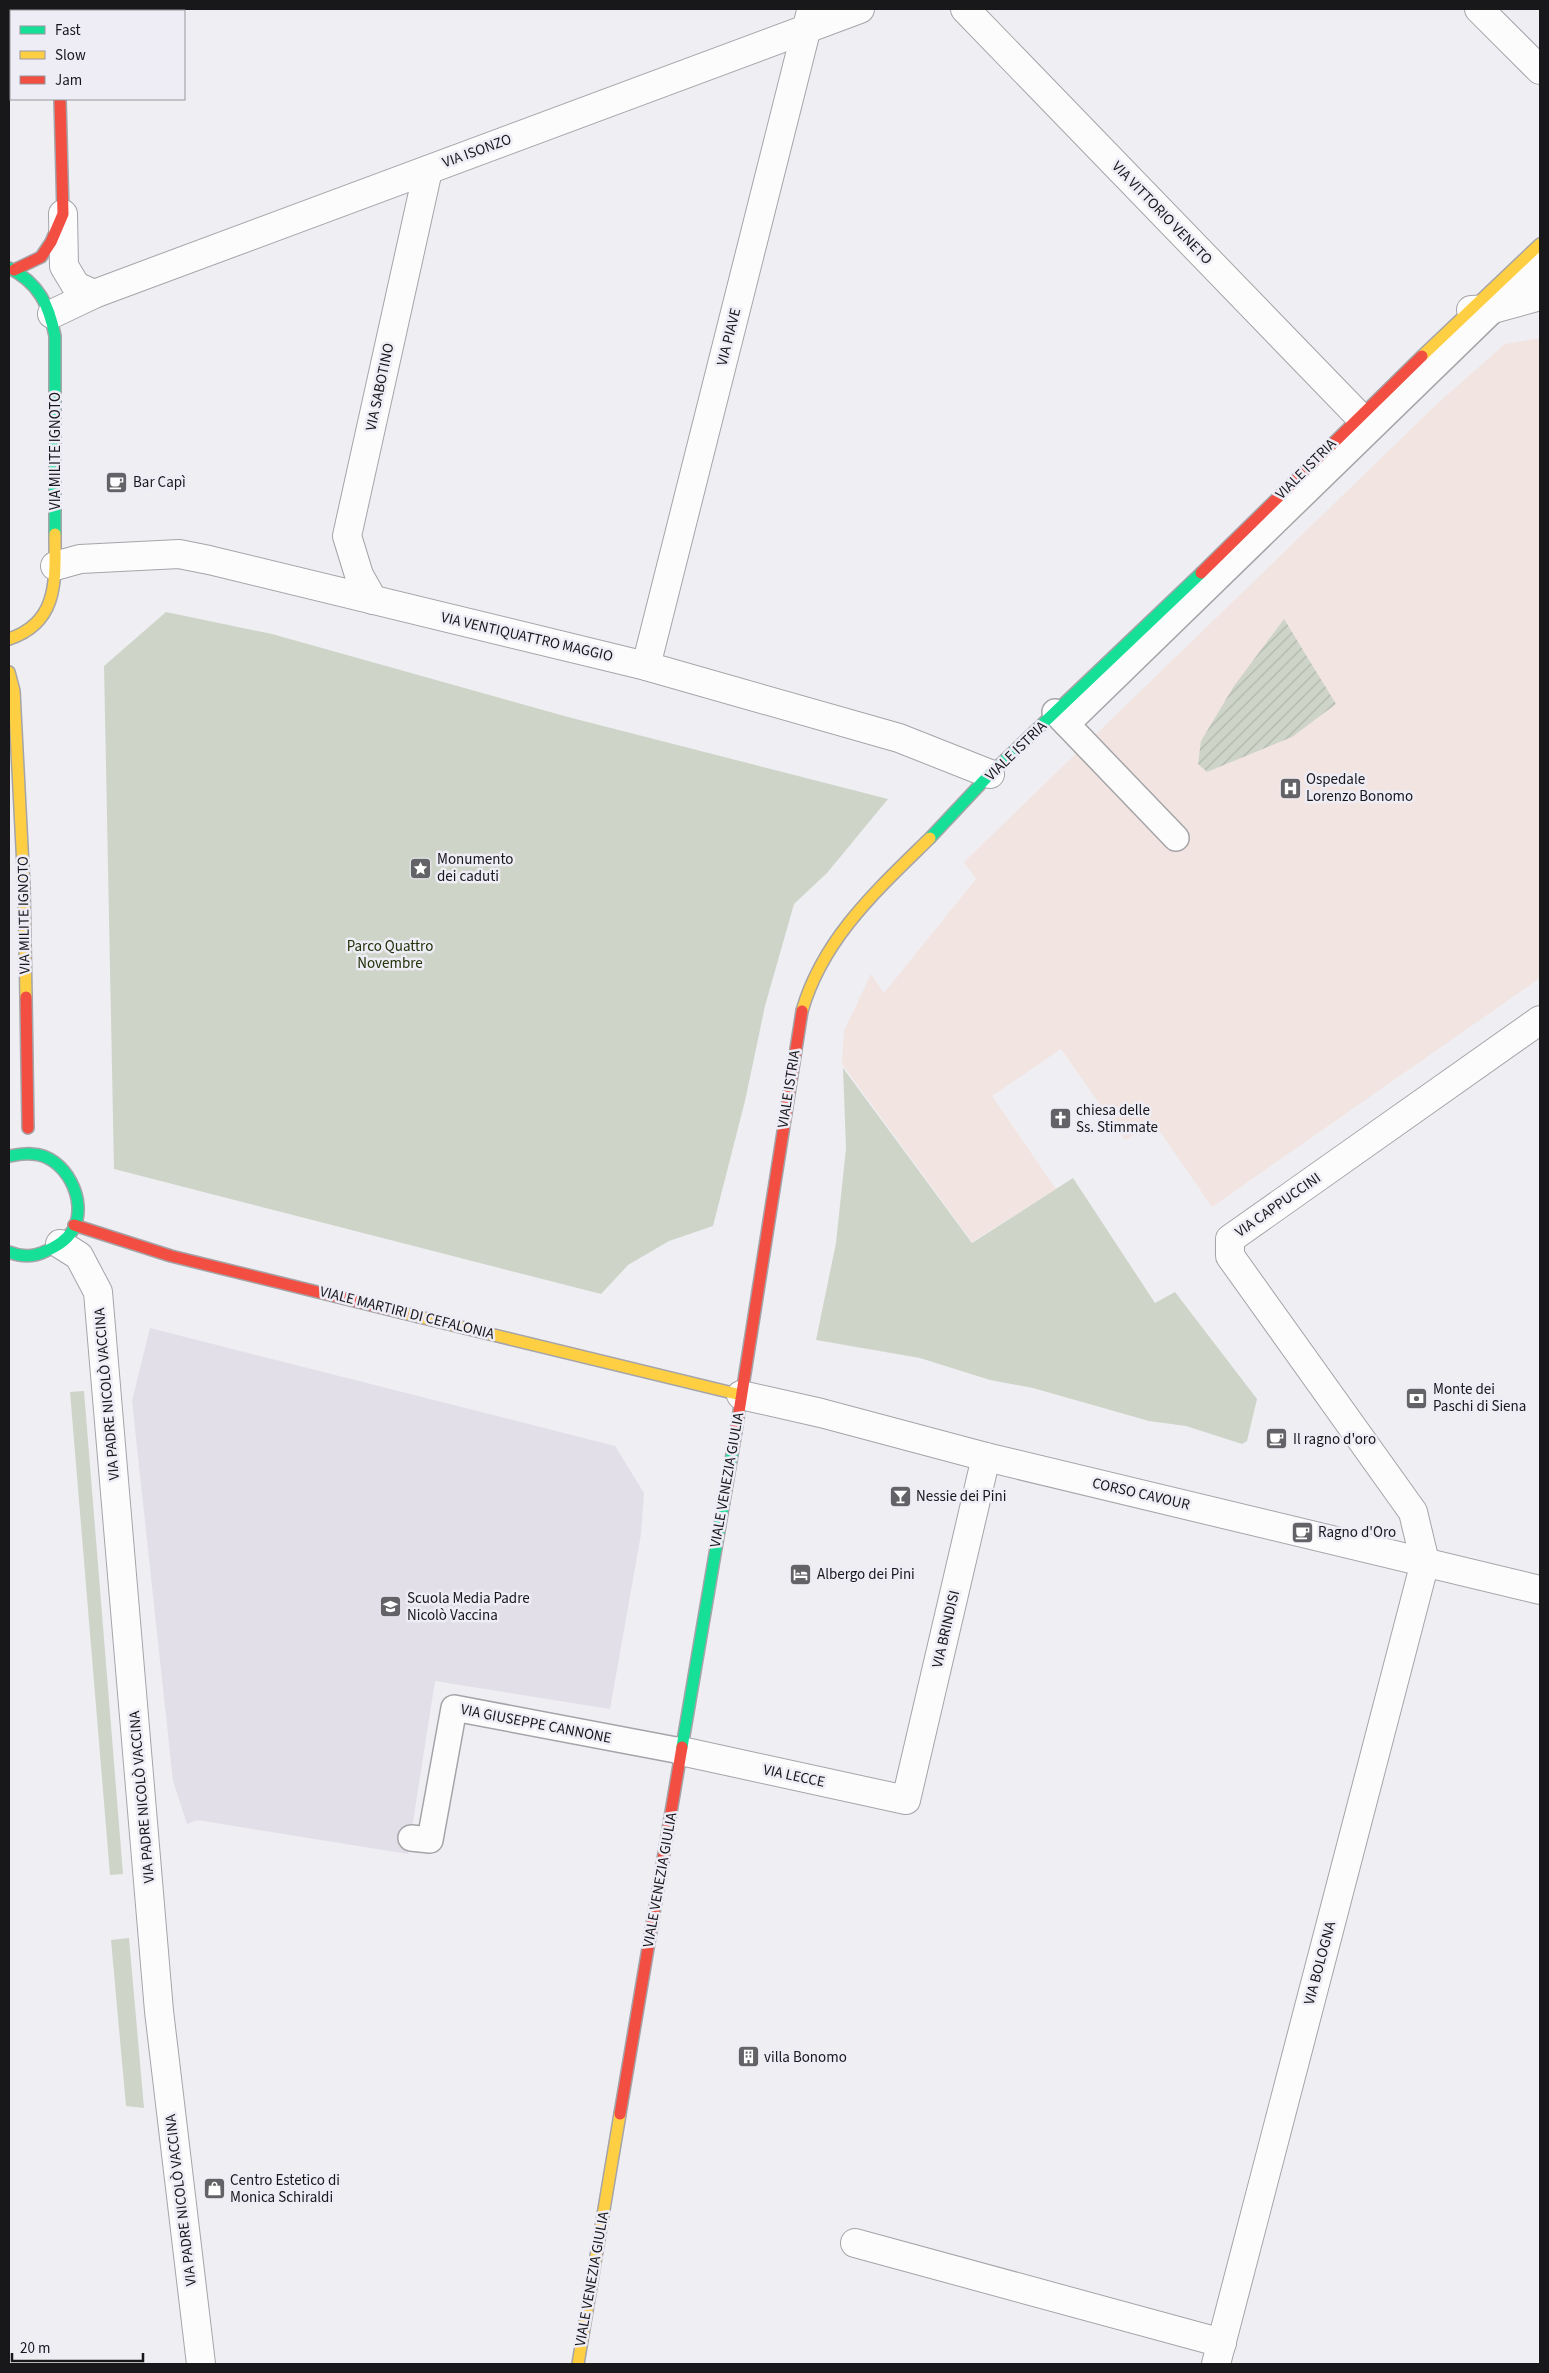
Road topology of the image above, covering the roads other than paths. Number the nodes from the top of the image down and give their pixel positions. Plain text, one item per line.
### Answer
1 (860, 9) edge
2 (965, 9) edge
3 (1479, 9) edge
4 (809, 18) edge
5 (1540, 70) edge
6 (60, 100) edge
7 (428, 170) junction
8 (62, 214) junction
9 (1540, 244) edge
10 (1540, 264) edge
11 (11, 269) edge
12 (94, 294) junction
13 (1540, 296) edge
14 (1482, 309) junction
15 (54, 325) junction
16 (1359, 416) junction
17 (55, 566) junction
18 (373, 600) junction
19 (16, 640) edge
20 (646, 666) junction
21 (10, 668) edge
22 (1061, 718) junction
23 (990, 774) junction
24 (1176, 838) dead end
25 (1540, 1020) edge
26 (33, 1141) junction
27 (11, 1155) edge
28 (67, 1235) junction
29 (9, 1252) edge
30 (742, 1395) junction
31 (986, 1456) junction
32 (1425, 1562) junction
33 (1540, 1590) edge
34 (682, 1752) junction
35 (906, 1800) joint
36 (411, 1838) dead end
37 (855, 2243) dead end
38 (1219, 2353) edge
39 (201, 2364) edge
40 (578, 2364) edge

1 - 4 street, VIA ISONZO
2 - 16 street, VIA VITTORIO VENETO
3 - 5 street
4 - 7 street, VIA ISONZO
4 - 20 street, VIA PIAVE
6 - 8 main road
7 - 12 street, VIA ISONZO
7 - 18 street, VIA SABOTINO
8 - 11 main road
8 - 12 street
9 - 14 main road, VIALE ISTRIA
10 - 14 lane, VIALE ISTRIA
11 - 15 main road
12 - 15 street, VIA ISONZO
13 - 14 street
14 - 16 main road, VIALE ISTRIA
14 - 22 lane, VIALE ISTRIA
15 - 17 main road, VIA MILITE IGNOTO
16 - 22 main road, VIALE ISTRIA
17 - 18 street, VIA VENTIQUATTRO MAGGIO
17 - 19 main road, VIA MILITE IGNOTO
18 - 20 street, VIA VENTIQUATTRO MAGGIO
20 - 23 street, VIA VENTIQUATTRO MAGGIO
21 - 26 main road, VIA MILITE IGNOTO
22 - 23 main road, VIALE ISTRIA
22 - 24 lane
23 - 30 main road, VIALE ISTRIA
25 - 32 street, VIA CAPPUCCINI
26 - 27 main road
26 - 27 main road
26 - 28 main road
28 - 29 main road
28 - 30 main road, VIALE MARTIRI DI CEFALONIA
28 - 39 street, VIA PADRE NICOLÒ VACCINA
30 - 31 street, CORSO CAVOUR
30 - 34 main road, VIALE VENEZIA GIULIA
31 - 32 street, CORSO CAVOUR
31 - 35 street, VIA BRINDISI
32 - 33 street, CORSO CAVOUR
32 - 38 street, VIA BOLOGNA
34 - 35 street, VIA LECCE
34 - 36 lane, VIA GIUSEPPE CANNONE
34 - 40 main road, VIALE VENEZIA GIULIA
37 - 38 street

